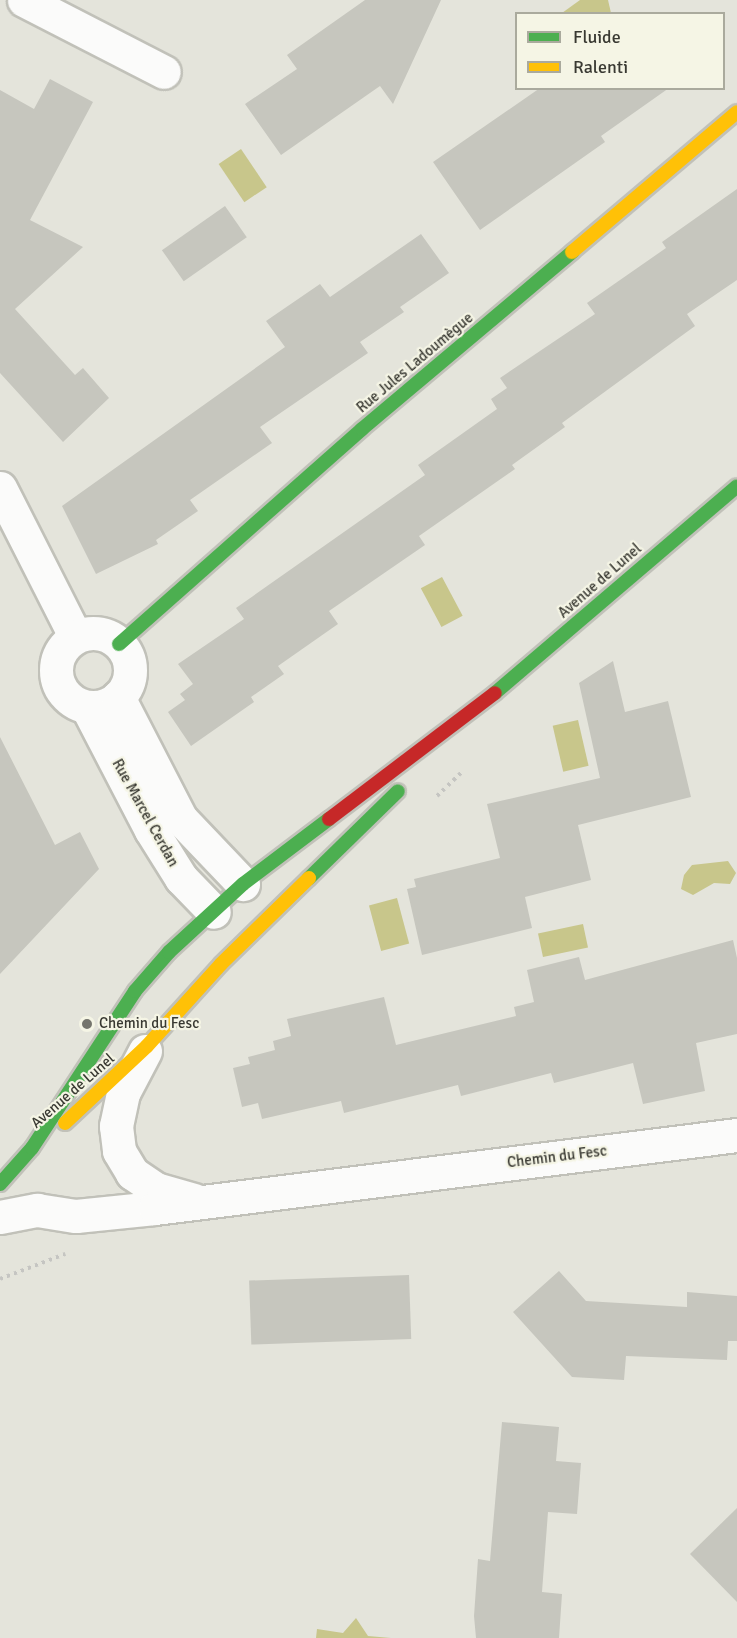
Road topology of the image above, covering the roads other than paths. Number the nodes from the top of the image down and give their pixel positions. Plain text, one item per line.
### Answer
1 (24, 0) edge
2 (164, 72) dead end
3 (737, 112) edge
4 (737, 486) edge
5 (0, 488) edge
6 (75, 636) junction
7 (119, 644) junction
8 (118, 697) junction
9 (485, 702) junction
10 (87, 706) junction
11 (245, 889) junction
12 (220, 914) junction
13 (147, 1046) junction
14 (737, 1136) edge
15 (32, 1148) junction
16 (0, 1184) edge
17 (198, 1201) junction
18 (0, 1217) edge

1 - 2 street
3 - 7 main road, Rue Jules Ladoumègue
4 - 9 main road, Avenue de Lunel
5 - 6 street
6 - 7 street
6 - 10 street, Rue Marcel Cerdan
7 - 8 street
8 - 10 street
8 - 11 street, Rue Marcel Cerdan
9 - 11 main road, Avenue de Lunel
9 - 13 main road, Avenue de Lunel
10 - 12 street, Rue Marcel Cerdan
11 - 12 main road, Avenue de Lunel
12 - 15 main road, Avenue de Lunel
13 - 15 main road, Avenue de Lunel
13 - 17 street, Chemin du Fesc
14 - 17 street, Chemin du Fesc
15 - 16 main road, Avenue de Lunel
17 - 18 street, Chemin du Fesc

